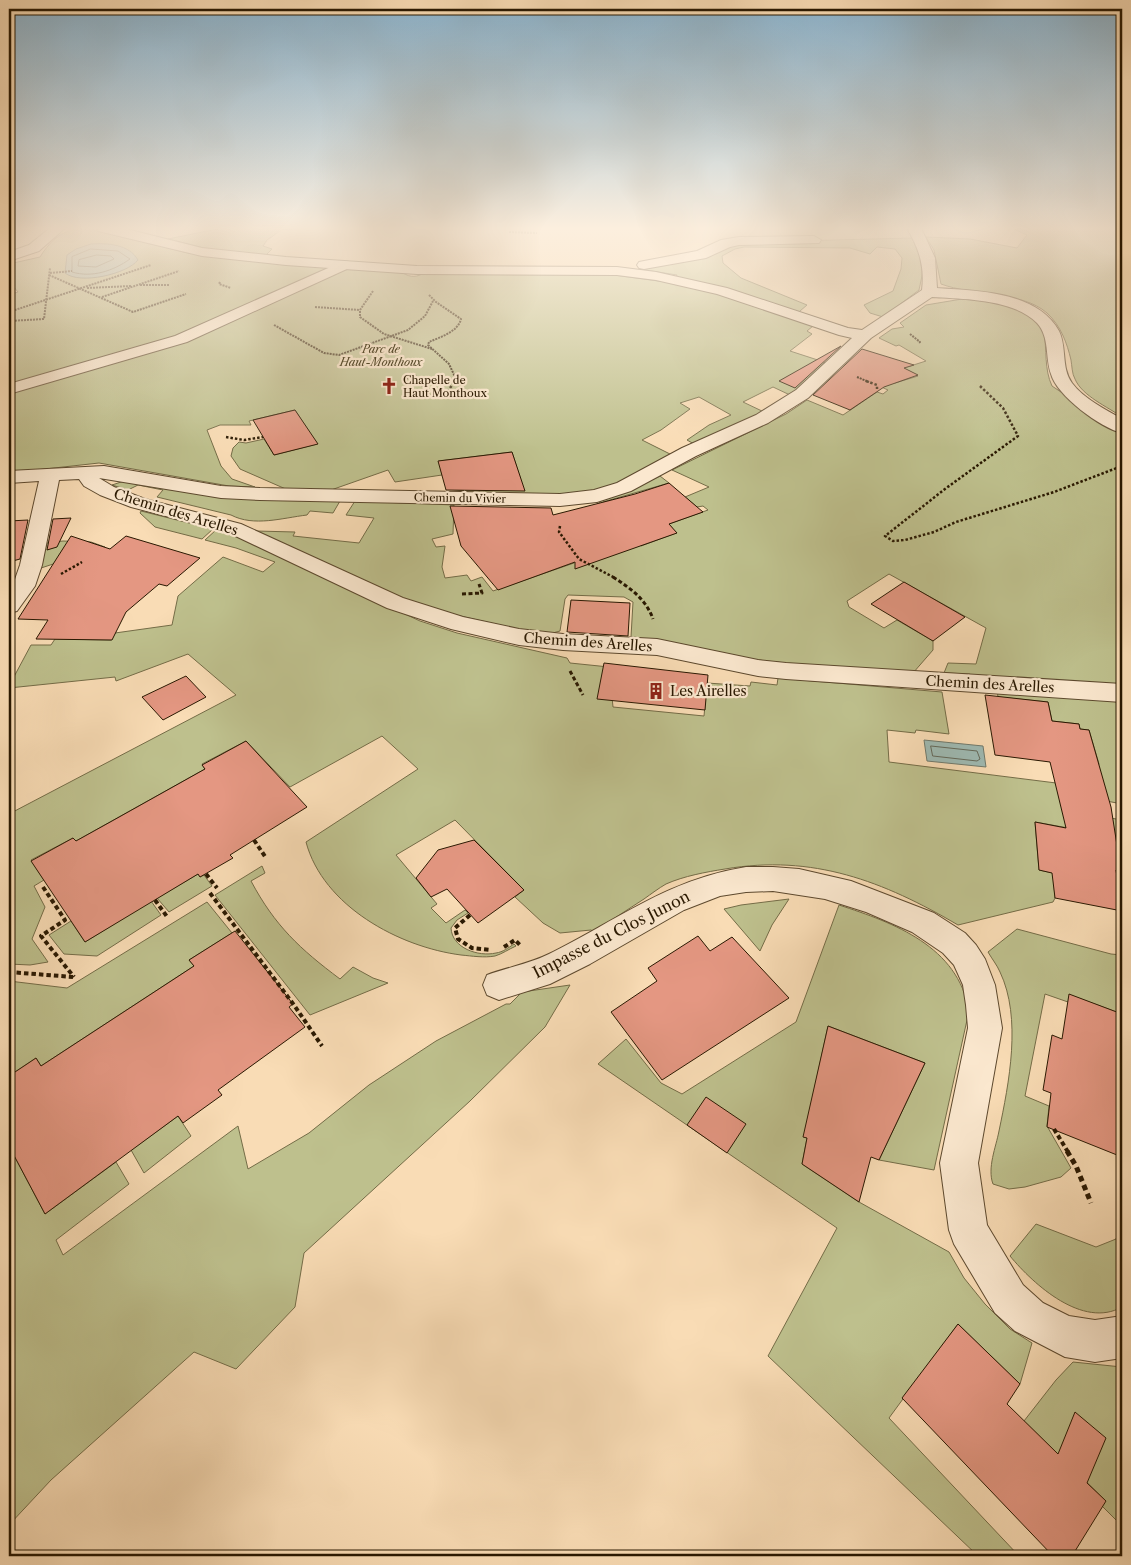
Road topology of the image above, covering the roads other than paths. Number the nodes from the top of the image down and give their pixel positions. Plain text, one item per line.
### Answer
1 (265, 301) edge
2 (750, 301) edge
3 (916, 301) edge
4 (1005, 301) edge
5 (865, 335) junction
6 (9, 389) edge
7 (1122, 427) edge
8 (84, 472) junction
9 (51, 474) junction
10 (9, 477) edge
11 (9, 606) edge
12 (1122, 693) edge
13 (500, 985) dead end
14 (1122, 1337) edge

1 - 6 street
2 - 5 street
3 - 5 street, Chemin du Vivier
4 - 7 street
5 - 8 street, Chemin du Vivier
8 - 9 street, Chemin du Vivier
8 - 12 street, Chemin des Arelles
9 - 10 street, Chemin du Vivier
9 - 11 street
13 - 14 street, Impasse du Clos Junon

